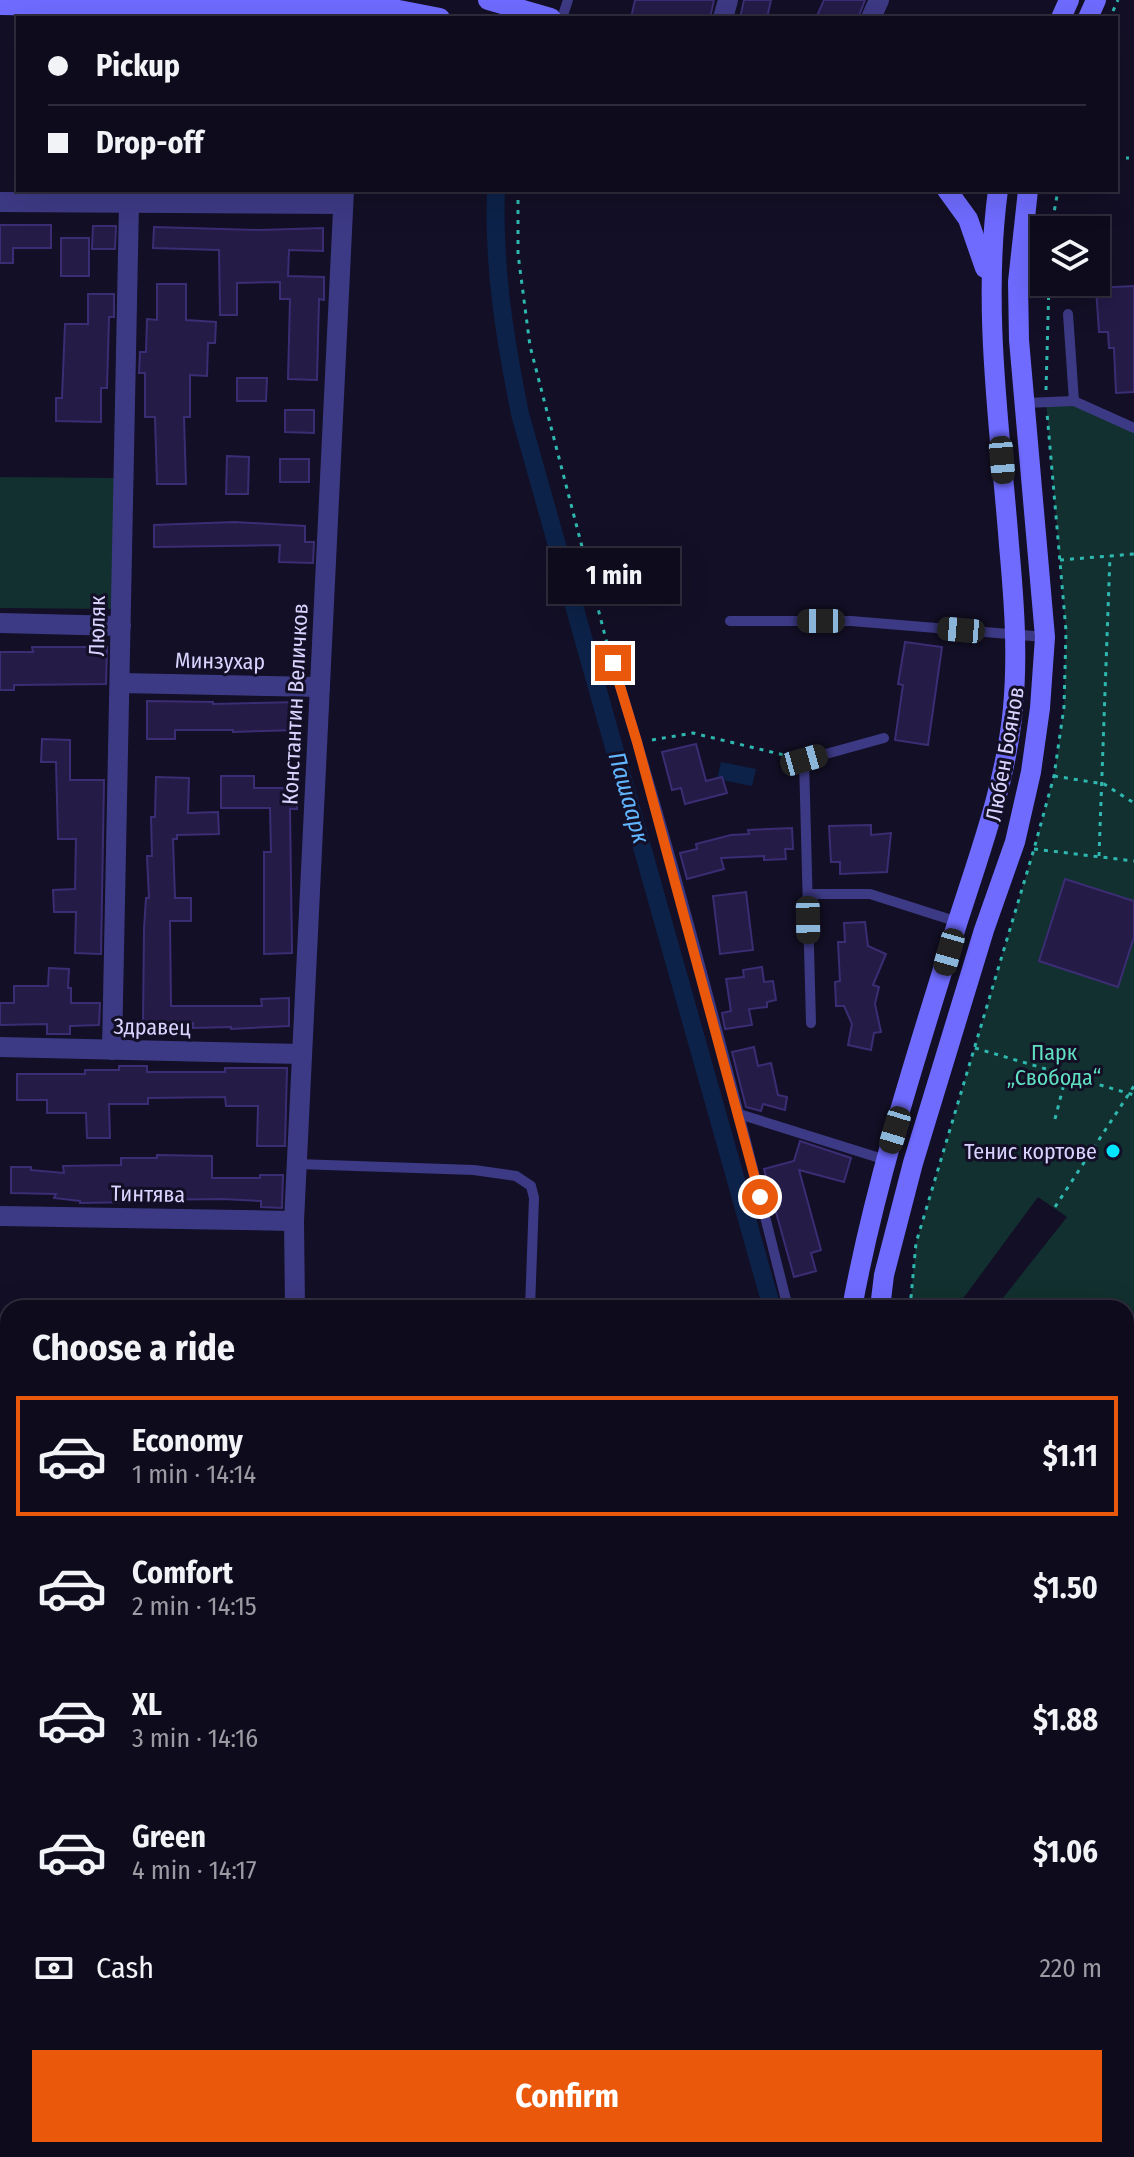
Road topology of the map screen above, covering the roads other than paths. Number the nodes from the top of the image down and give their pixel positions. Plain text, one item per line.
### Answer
1 (0, 5) edge
2 (503, 6) edge
3 (353, 8) edge
4 (430, 16) edge
5 (543, 16) edge
6 (948, 192) edge
7 (998, 192) edge
8 (1027, 194) edge
9 (344, 197) edge
10 (0, 202) edge
11 (129, 203) junction
12 (990, 283) junction
13 (1068, 314) dead end
14 (1074, 401) junction
15 (1025, 403) junction
16 (1134, 428) edge
17 (730, 621) dead end
18 (0, 623) edge
19 (121, 626) junction
20 (1017, 634) junction
21 (1045, 637) junction
22 (613, 663) road end
23 (120, 683) junction
24 (320, 687) junction
25 (884, 738) dead end
26 (808, 894) junction
27 (958, 922) junction
28 (984, 930) junction
29 (811, 1023) dead end
30 (0, 1047) edge
31 (112, 1050) junction
32 (302, 1054) junction
33 (739, 1114) junction
34 (886, 1160) junction
35 (297, 1164) junction
36 (0, 1216) edge
37 (294, 1221) junction
38 (295, 1300) edge
39 (530, 1300) edge
40 (786, 1300) edge
41 (854, 1300) edge
42 (881, 1300) edge

1 - 3 street
2 - 5 street
3 - 4 street
6 - 12 street
7 - 12 street, Любен Боянов
8 - 15 street, Любен Боянов
9 - 11 street
9 - 24 street, Константин Величков
10 - 11 street
11 - 19 street, Люляк
12 - 20 street, Любен Боянов
13 - 14 lane
14 - 15 lane
14 - 16 lane
15 - 21 street, Любен Боянов
17 - 20 lane
18 - 19 street
19 - 23 street, Люляк
20 - 21 lane
20 - 27 street, Любен Боянов
21 - 28 street, Любен Боянов
22 - 33 lane
23 - 24 street, Минзухар
23 - 31 street, Люляк
24 - 32 street, Константин Величков
25 - 26 lane
26 - 27 lane
26 - 29 lane
27 - 28 street
27 - 34 street, Любен Боянов
28 - 42 street, Любен Боянов
30 - 31 street, Здравец
31 - 32 street, Здравец
32 - 35 street, Константин Величков
33 - 34 lane
33 - 40 lane
34 - 41 street, Любен Боянов
35 - 37 street, Константин Величков
35 - 39 lane
36 - 37 street, Тинтява
37 - 38 street, Константин Величков

